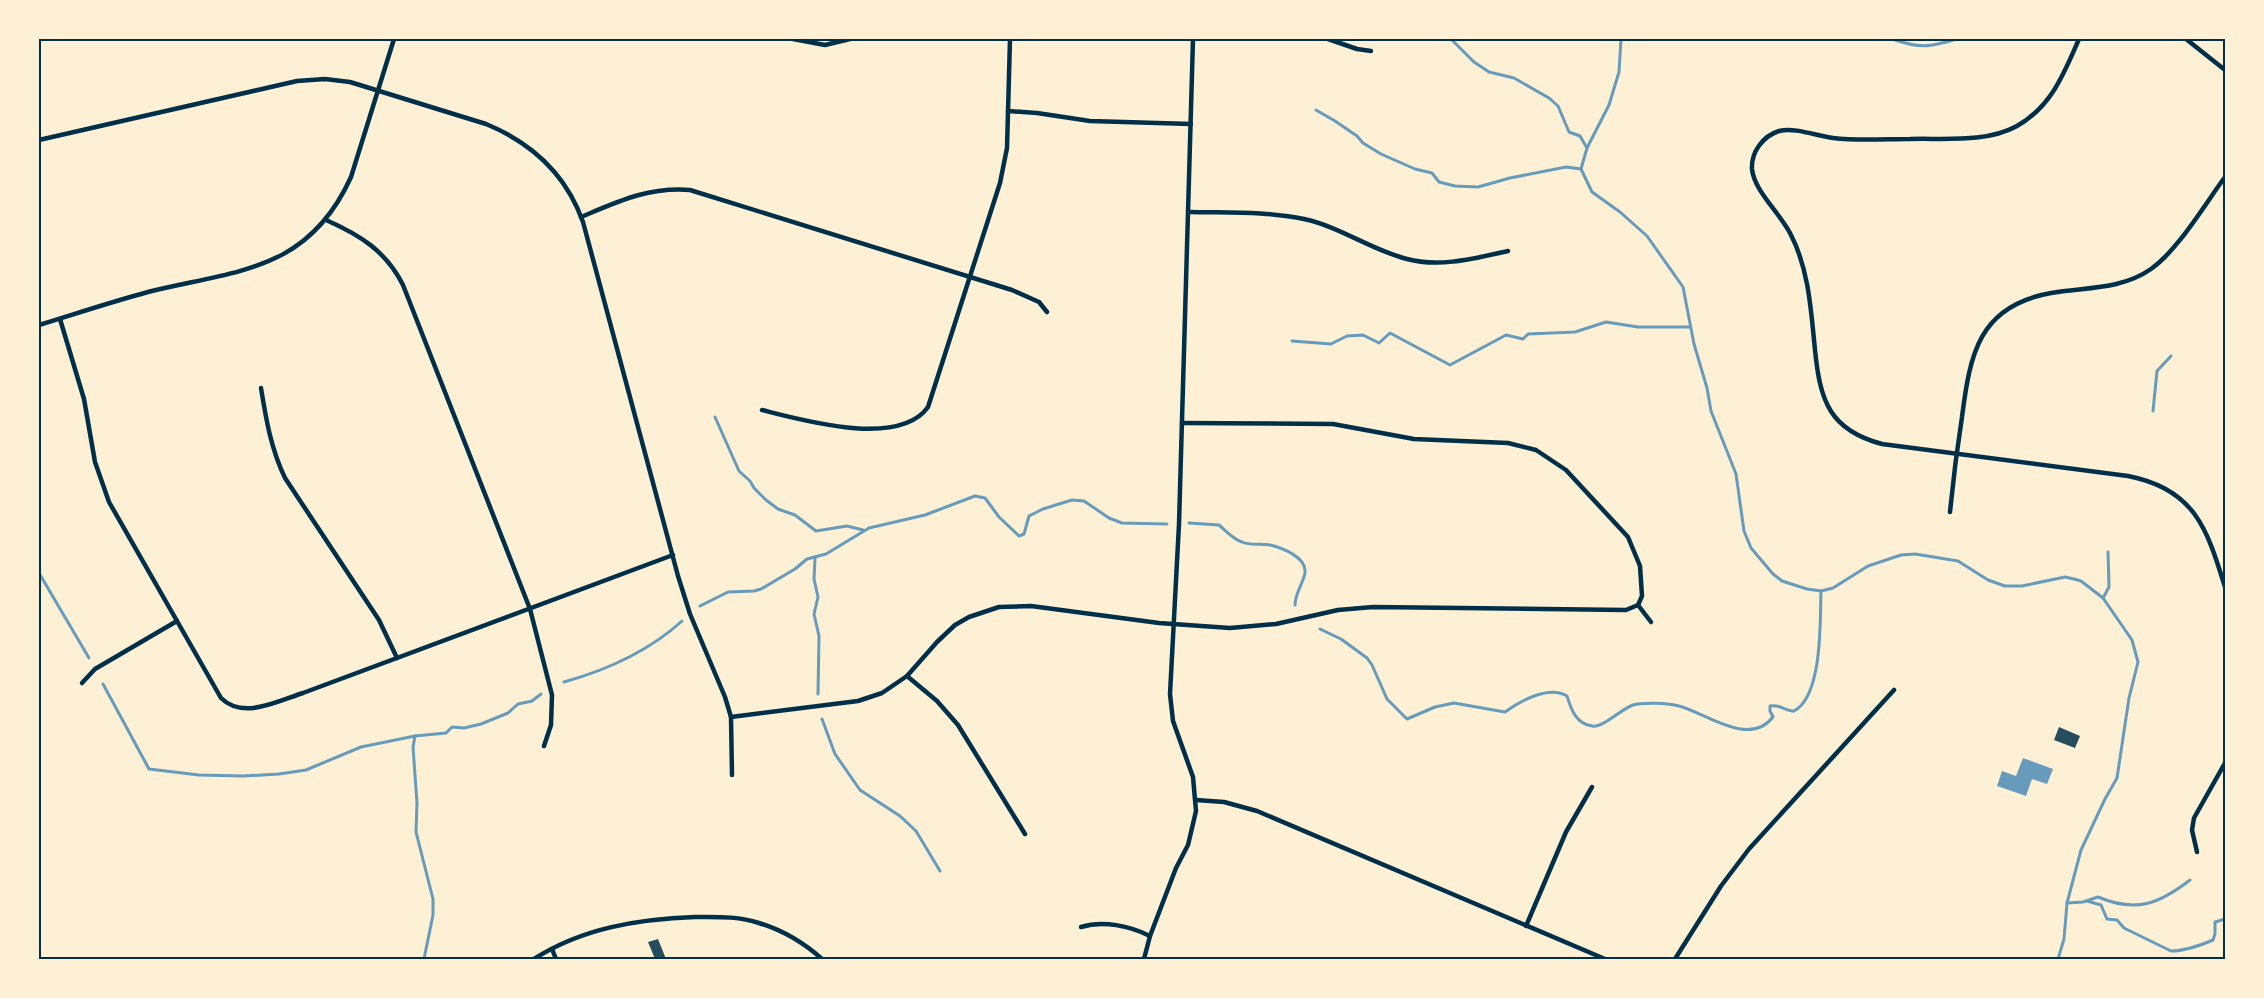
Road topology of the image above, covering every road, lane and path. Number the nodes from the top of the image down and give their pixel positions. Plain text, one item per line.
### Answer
1 (394, 39) edge
2 (793, 39) edge
3 (850, 39) edge
4 (1010, 39) edge
5 (1193, 39) edge
6 (1328, 39) edge
7 (2079, 39) edge
8 (2186, 39) edge
9 (1371, 51) dead end
10 (2225, 70) edge
11 (378, 90) junction
12 (1008, 111) junction
13 (1191, 124) junction
14 (39, 140) edge
15 (2225, 177) edge
16 (1189, 212) junction
17 (581, 217) junction
18 (326, 220) junction
19 (1508, 251) dead end
20 (971, 277) junction
21 (1047, 312) dead end
22 (60, 319) junction
23 (39, 325) edge
24 (261, 388) dead end
25 (762, 410) dead end
26 (1182, 423) junction
27 (1957, 453) junction
28 (1950, 512) dead end
29 (673, 555) junction
30 (2225, 587) edge
31 (1638, 604) junction
32 (530, 609) junction
33 (177, 621) junction
34 (1651, 622) dead end
35 (1174, 625) junction
36 (397, 658) junction
37 (907, 676) junction
38 (82, 683) dead end
39 (1894, 690) dead end
40 (732, 717) junction
41 (544, 746) dead end
42 (2225, 763) edge
43 (732, 776) dead end
44 (1592, 787) dead end
45 (1196, 800) junction
46 (1025, 834) dead end
47 (2197, 852) dead end
48 (1526, 926) junction
49 (1081, 927) dead end
50 (1150, 936) junction
51 (552, 949) junction
52 (534, 959) edge
53 (556, 959) edge
54 (822, 959) edge
55 (1144, 959) edge
56 (1605, 959) edge
57 (1675, 959) edge

1 - 11 street
2 - 3 street
4 - 12 street
5 - 13 street
6 - 9 street
7 - 27 street
8 - 10 street
11 - 14 street
11 - 17 street
11 - 18 street
12 - 13 street
12 - 20 street
13 - 16 street
15 - 27 street
16 - 19 street
16 - 26 street
17 - 20 street
17 - 29 street
18 - 22 street
18 - 32 street
20 - 21 street
20 - 25 street
22 - 23 street
22 - 33 street
24 - 36 street
26 - 31 street
26 - 35 street
27 - 28 street
27 - 30 street
29 - 32 street
29 - 40 street
31 - 34 street
31 - 35 street
32 - 36 street
32 - 41 street
33 - 36 street
33 - 38 street
35 - 37 street
35 - 45 street
37 - 40 street
37 - 46 street
39 - 57 street
40 - 43 street
42 - 47 street
44 - 48 street
45 - 48 street
45 - 50 street
48 - 56 street
49 - 50 street
50 - 55 street
51 - 52 street
51 - 53 street
51 - 54 street

